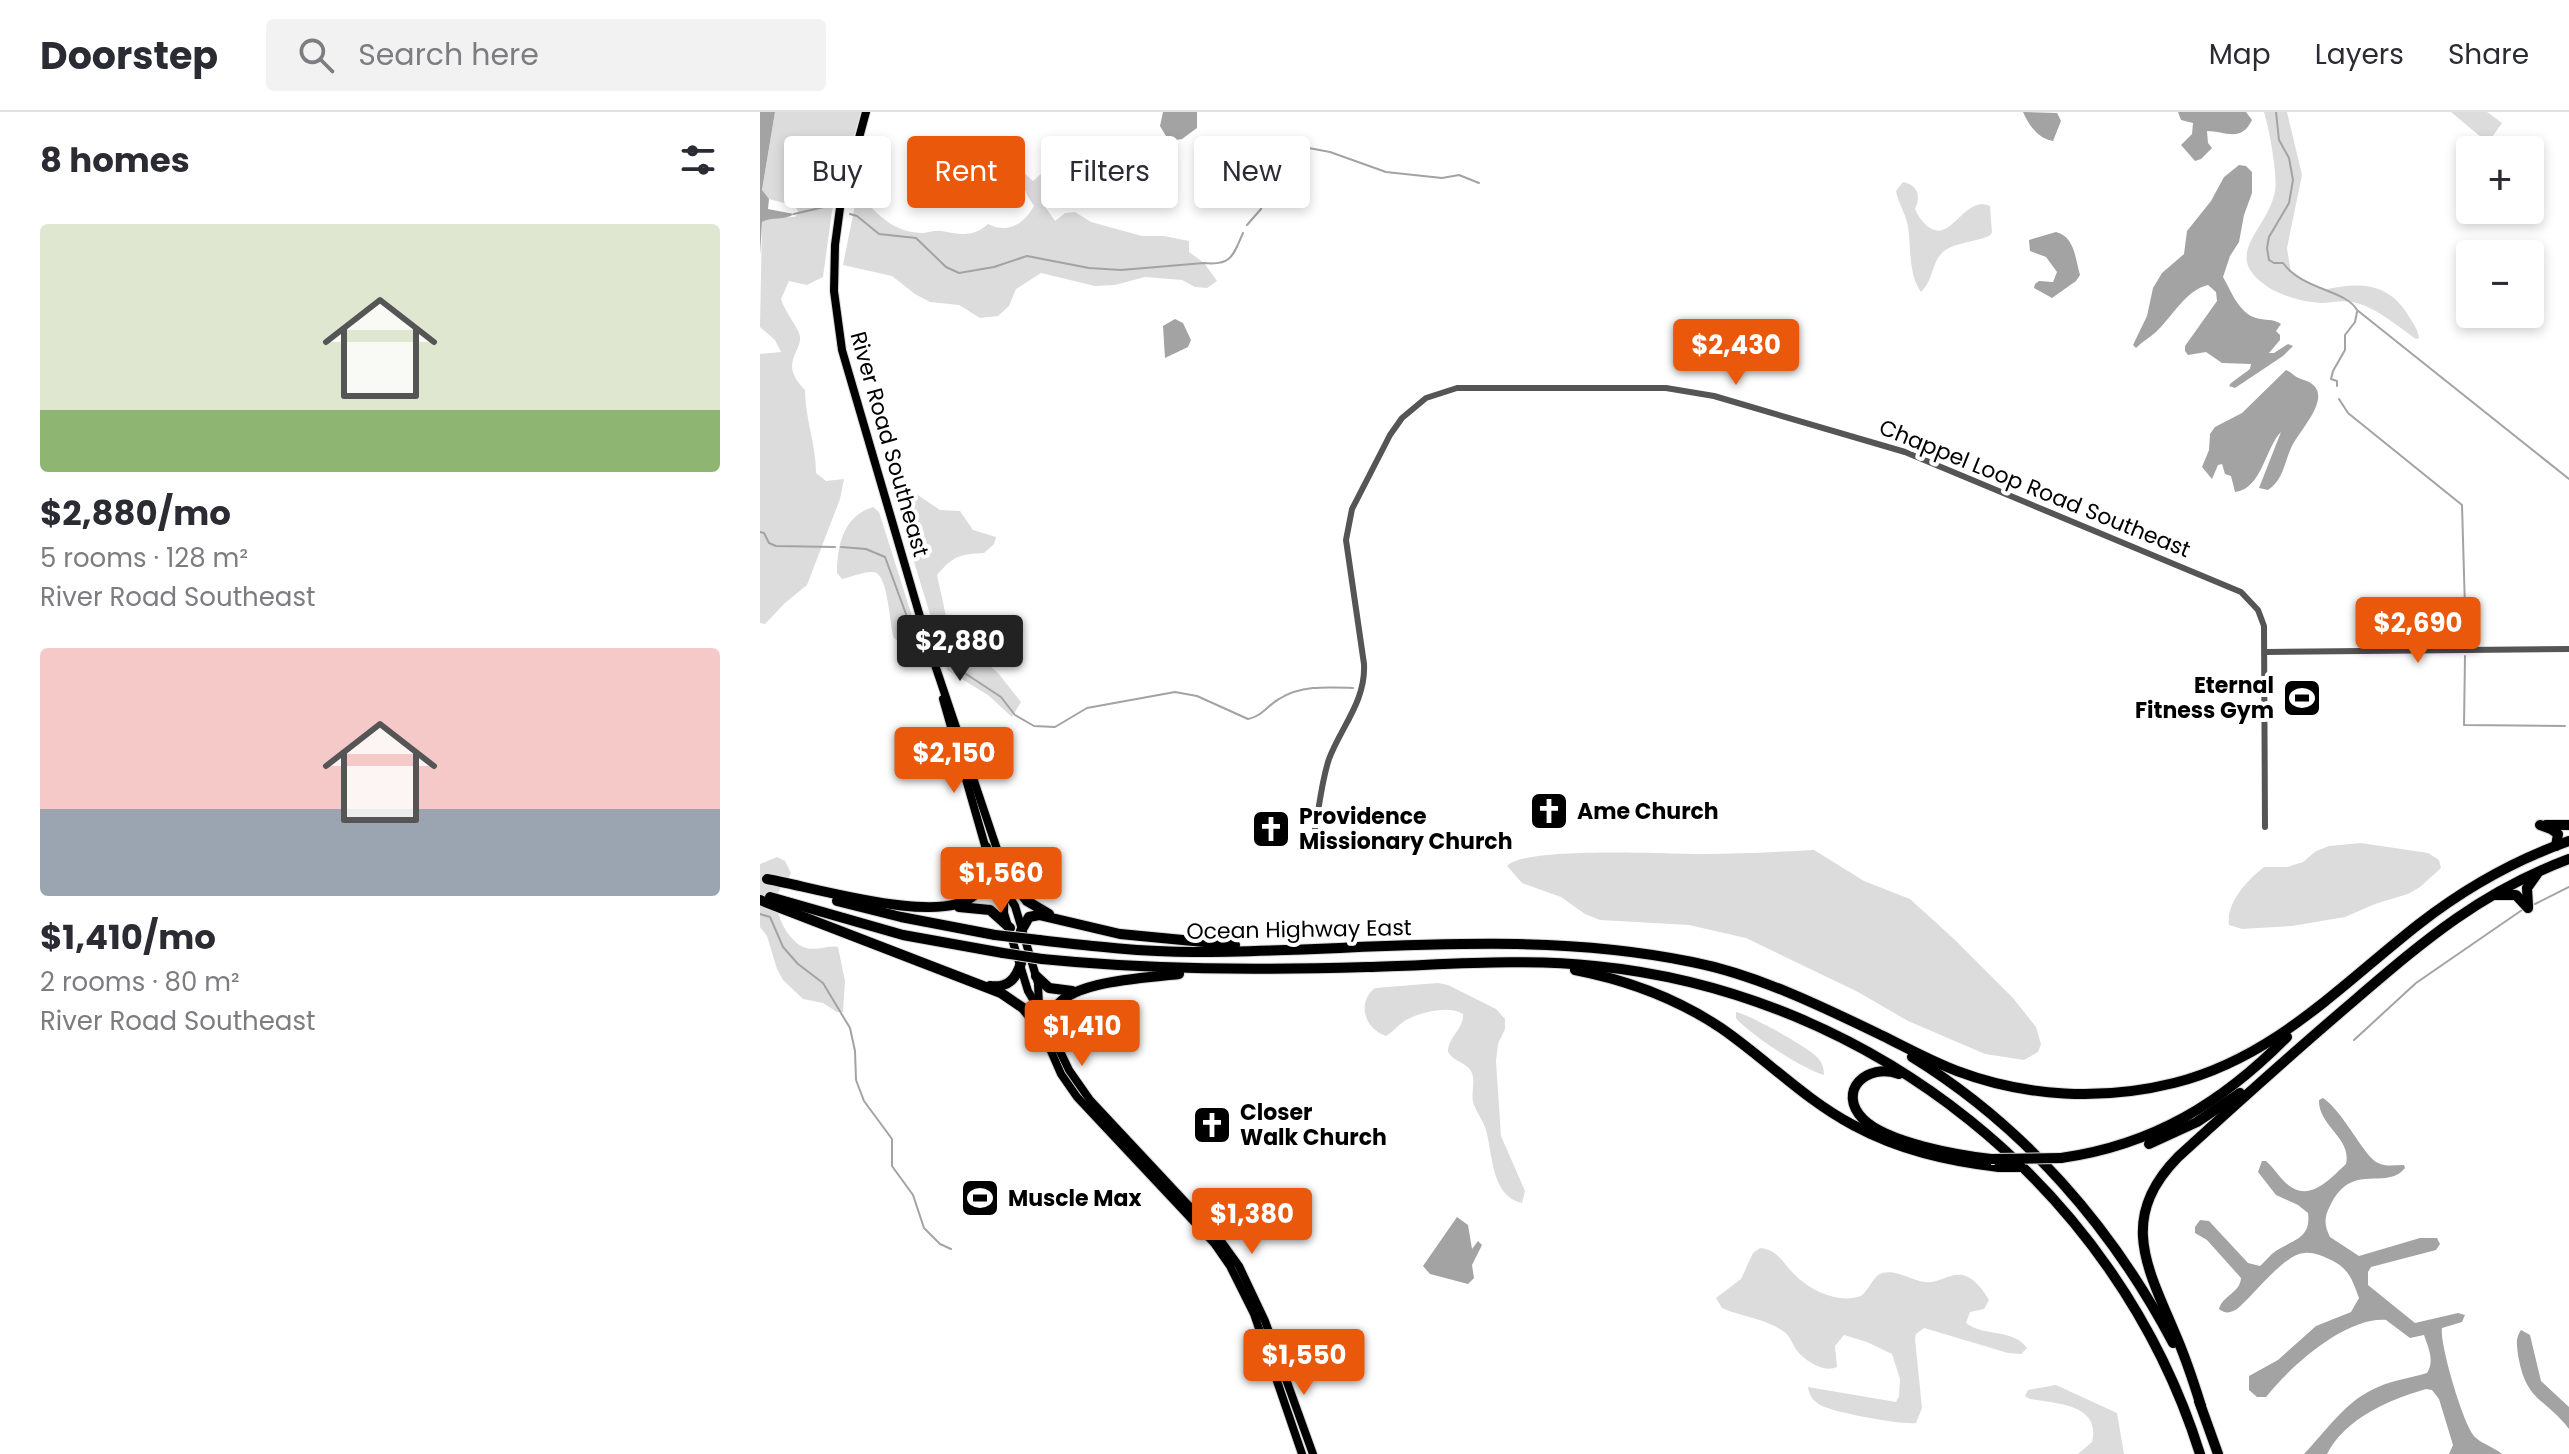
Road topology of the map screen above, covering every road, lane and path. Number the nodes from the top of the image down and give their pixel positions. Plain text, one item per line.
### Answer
1 (866, 112) edge
2 (928, 644) junction
3 (2569, 649) edge
4 (2266, 652) junction
5 (2569, 825) edge
6 (2265, 827) dead end
7 (1314, 835) dead end
8 (2569, 841) edge
9 (2556, 846) junction
10 (986, 847) junction
11 (2569, 859) edge
12 (2542, 869) junction
13 (1004, 870) junction
14 (763, 878) edge
15 (1004, 890) junction
16 (760, 897) edge
17 (2484, 898) junction
18 (954, 906) junction
19 (1058, 918) junction
20 (1015, 929) junction
21 (1289, 949) junction
22 (1021, 963) junction
23 (1517, 963) junction
24 (1244, 969) junction
25 (1036, 976) junction
26 (977, 982) junction
27 (1075, 991) junction
28 (1039, 1009) junction
29 (1837, 1014) junction
30 (2302, 1021) junction
31 (1041, 1030) junction
32 (1055, 1042) junction
33 (2289, 1056) junction
34 (1053, 1058) junction
35 (1940, 1096) junction
36 (1100, 1113) junction
37 (2064, 1162) junction
38 (1995, 1163) junction
39 (1280, 1391) junction
40 (2201, 1406) junction
41 (1308, 1438) junction
42 (1302, 1454) edge
43 (1313, 1454) edge
44 (2200, 1454) edge
45 (2218, 1454) edge

1 - 2 main road, River Road Southeast
2 - 10 main road, River Road Southeast
2 - 13 main road, River Road Southeast
3 - 4 street
4 - 6 street, Chappel Loop Road Southeast
4 - 7 street, Chappel Loop Road Southeast
5 - 9 highway
8 - 9 highway
9 - 30 highway
10 - 15 main road, River Road Southeast
10 - 18 highway
11 - 12 highway
12 - 17 highway
12 - 17 highway
13 - 15 main road, River Road Southeast
13 - 19 highway
14 - 18 highway
14 - 21 highway, Ocean Highway East, bridge
15 - 20 main road, River Road Southeast
16 - 24 highway, Ocean Highway East, bridge
16 - 26 highway
17 - 33 highway
18 - 20 highway
19 - 20 highway
19 - 21 highway
20 - 22 main road, River Road Southeast
20 - 25 main road, River Road Southeast
21 - 29 highway, Ocean Highway East
22 - 26 highway
22 - 28 main road, River Road Southeast
23 - 24 highway, Ocean Highway East
23 - 35 highway
23 - 38 highway
24 - 27 highway
25 - 27 highway
25 - 28 main road, River Road Southeast
26 - 31 highway
27 - 32 highway
28 - 31 main road, River Road Southeast
28 - 32 main road, River Road Southeast
29 - 30 highway
29 - 40 highway
30 - 37 highway
31 - 34 main road, River Road Southeast
32 - 36 main road, River Road Southeast
33 - 37 highway
33 - 40 highway
34 - 36 main road
34 - 39 main road
35 - 38 highway
35 - 44 highway
36 - 41 main road
37 - 38 highway, bridge
39 - 41 main road
39 - 42 main road
40 - 45 highway
41 - 43 main road

